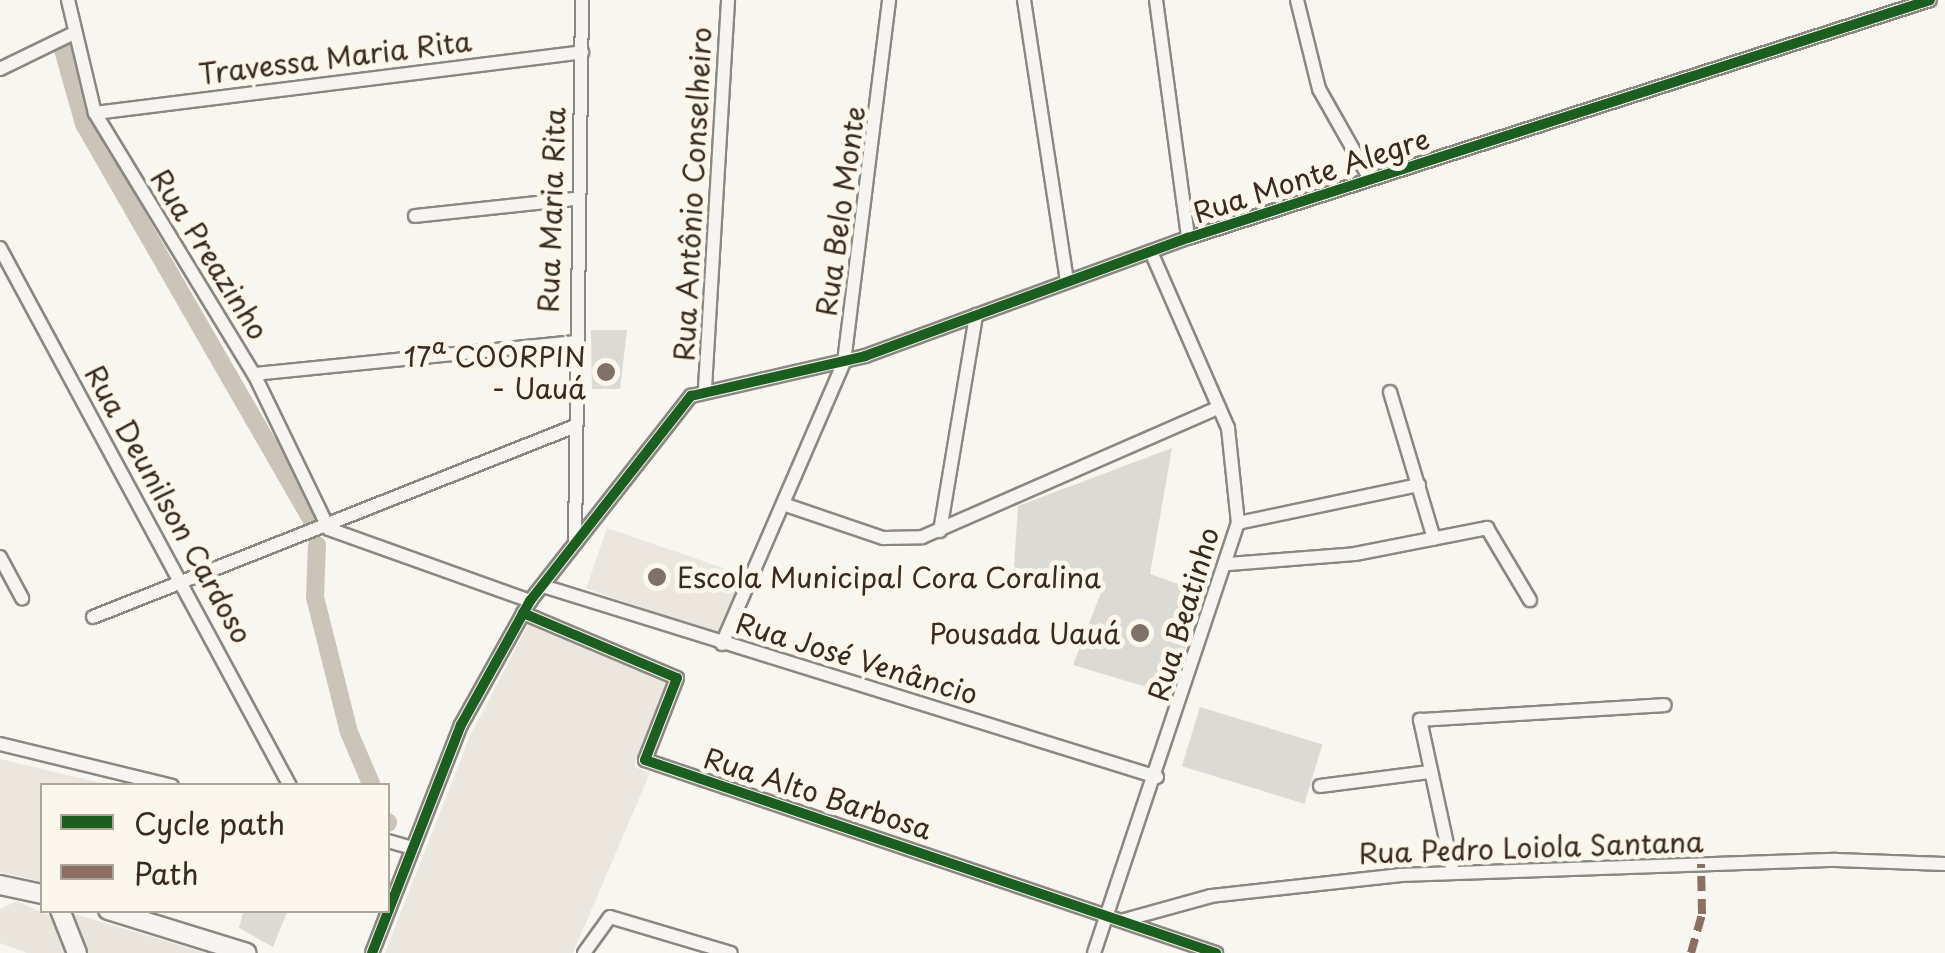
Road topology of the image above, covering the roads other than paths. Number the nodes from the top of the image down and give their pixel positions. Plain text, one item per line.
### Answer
1 (68, 0) edge
2 (582, 0) edge
3 (728, 0) edge
4 (889, 0) edge
5 (1024, 0) edge
6 (1156, 0) edge
7 (1297, 0) edge
8 (1930, 0) edge
9 (74, 32) junction
10 (582, 52) junction
11 (0, 68) edge
12 (94, 113) junction
13 (1370, 179) junction
14 (576, 199) junction
15 (415, 216) dead end
16 (1188, 238) junction
17 (0, 248) edge
18 (1151, 252) junction
19 (1067, 280) junction
20 (976, 315) junction
21 (572, 342) junction
22 (844, 362) junction
23 (254, 374) junction
24 (705, 388) junction
25 (1390, 392) dead end
26 (1219, 407) junction
27 (573, 427) junction
28 (1419, 485) junction
29 (783, 504) junction
30 (1238, 523) junction
31 (329, 529) junction
32 (940, 531) junction
33 (1434, 540) junction
34 (575, 542) junction
35 (0, 557) edge
36 (1229, 564) junction
37 (185, 586) junction
38 (542, 586) junction
39 (22, 598) dead end
40 (1530, 600) dead end
41 (527, 607) junction
42 (93, 618) dead end
43 (722, 644) junction
44 (1665, 705) dead end
45 (0, 744) edge
46 (1429, 772) junction
47 (1157, 776) junction
48 (160, 783) edge
49 (288, 783) edge
50 (1320, 786) dead end
51 (390, 842) edge
52 (414, 848) junction
53 (1945, 864) edge
54 (1454, 872) junction
55 (9, 887) edge
56 (40, 894) edge
57 (0, 900) edge
58 (390, 908) edge
59 (61, 913) edge
60 (118, 913) edge
61 (388, 913) edge
62 (1107, 913) junction
63 (1124, 920) junction
64 (76, 953) edge
65 (247, 953) edge
66 (372, 953) edge
67 (584, 953) edge
68 (731, 953) edge
69 (1094, 953) edge
70 (1216, 953) edge

1 - 9 street, Rua Preazinho
2 - 10 street, Rua Maria Rita
3 - 24 street, Rua Antônio Conselheiro
4 - 22 street, Rua Belo Monte
5 - 19 street
6 - 16 street
7 - 13 street
8 - 13 street, Rua Monte Alegre
9 - 11 street
9 - 12 street, Rua Preazinho
10 - 12 street, Travessa Maria Rita
10 - 14 street, Rua Maria Rita
12 - 23 street, Rua Preazinho
13 - 16 street, Rua Monte Alegre
14 - 15 street
14 - 21 street, Rua Maria Rita
16 - 18 street, Rua Monte Alegre
17 - 37 street, Rua Deunilson Cardoso
18 - 19 street, Rua Monte Alegre
18 - 26 street, Rua Beatinho
19 - 20 street, Rua Monte Alegre
20 - 22 street, Rua Monte Alegre
20 - 32 street
21 - 23 street
21 - 27 street, Rua Maria Rita
22 - 24 street, Rua Monte Alegre
22 - 29 street, Rua Belo Monte
23 - 31 street, Rua Preazinho
24 - 34 street, Rua Antônio Conselheiro
25 - 28 street
26 - 30 street, Rua Beatinho
26 - 32 street
27 - 31 street
27 - 34 street, Rua Maria Rita
28 - 30 street
28 - 33 street
29 - 32 street
29 - 43 street, Rua Belo Monte
30 - 36 street, Rua Beatinho
31 - 37 street
31 - 41 street
33 - 36 street
33 - 40 street
34 - 38 street, Rua Antônio Conselheiro
35 - 39 street
36 - 47 street, Rua Beatinho
37 - 42 street
37 - 49 street, Rua Deunilson Cardoso
38 - 41 street, Rua Antônio Conselheiro
38 - 43 street, Rua José Venâncio
41 - 52 street, Rua Antônio Conselheiro
41 - 62 street, Rua Alto Barbosa
43 - 47 street, Rua José Venâncio
44 - 46 street
45 - 48 street
46 - 50 street
46 - 54 street
47 - 62 street, Rua Beatinho
51 - 52 street
52 - 58 street, Rua Antônio Conselheiro
53 - 54 street, Rua Pedro Loiola Santana
54 - 63 street, Rua Pedro Loiola Santana
55 - 56 main road
55 - 57 main road
59 - 64 main road
60 - 65 main road
61 - 66 street, Rua Antônio Conselheiro
62 - 63 street, Rua Alto Barbosa
62 - 69 street, Rua Beatinho
63 - 70 street, Rua Alto Barbosa
67 - 68 street

